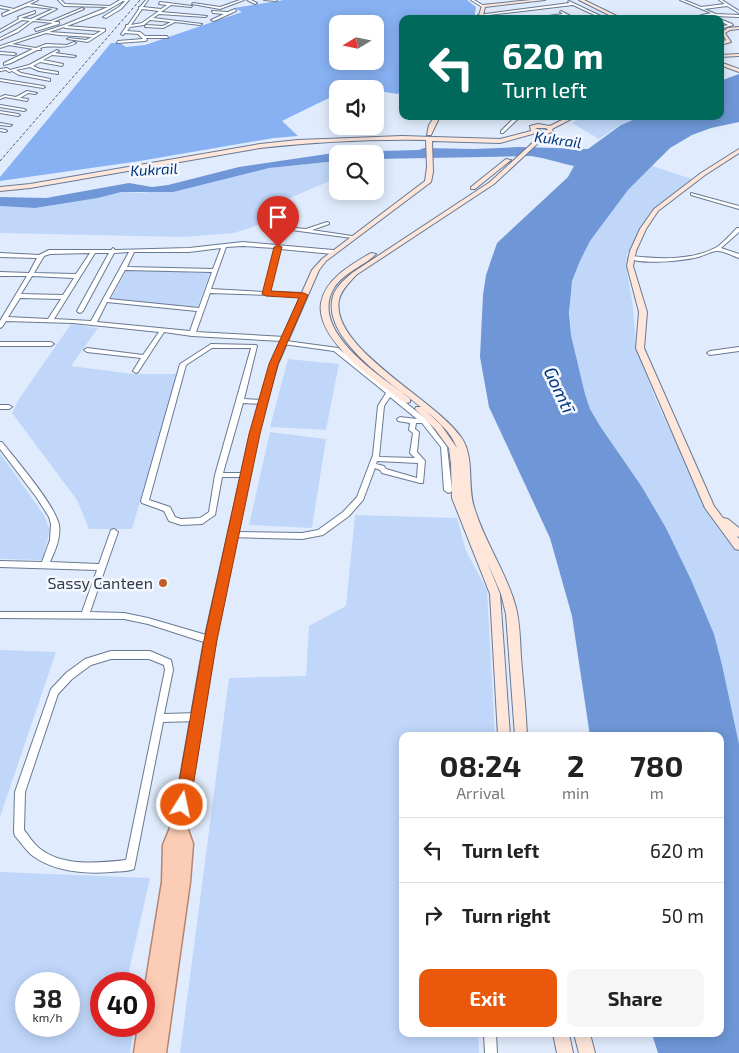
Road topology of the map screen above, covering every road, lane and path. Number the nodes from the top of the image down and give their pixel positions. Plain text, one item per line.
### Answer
1 (23, 0) edge
2 (60, 0) edge
3 (82, 0) edge
4 (92, 0) edge
5 (122, 0) edge
6 (128, 0) edge
7 (147, 0) edge
8 (203, 0) edge
9 (243, 0) edge
10 (248, 0) edge
11 (265, 0) edge
12 (276, 0) edge
13 (472, 0) edge
14 (529, 0) edge
15 (543, 0) edge
16 (566, 0) edge
17 (581, 0) edge
18 (682, 0) edge
19 (689, 0) edge
20 (720, 0) edge
21 (35, 1) edge
22 (54, 2) dead end
23 (574, 2) edge
24 (103, 3) dead end
25 (160, 3) dead end
26 (193, 3) edge
27 (256, 3) dead end
28 (4, 4) dead end
29 (170, 4) junction
30 (28, 5) junction
31 (728, 5) junction
32 (0, 6) edge
33 (82, 6) junction
34 (110, 6) junction
35 (483, 6) junction
36 (42, 7) junction
37 (550, 8) junction
38 (700, 8) junction
39 (16, 10) junction
40 (139, 10) junction
41 (163, 10) junction
42 (235, 10) dead end
43 (186, 11) junction
44 (34, 12) dead end
45 (96, 12) junction
46 (509, 12) junction
47 (739, 12) edge
48 (228, 13) junction
49 (158, 14) junction
50 (2, 15) edge
51 (183, 15) junction
52 (481, 15) edge
53 (492, 15) edge
54 (509, 15) edge
55 (565, 15) edge
56 (598, 15) edge
57 (605, 15) edge
58 (613, 15) edge
59 (713, 15) edge
60 (11, 16) junction
61 (205, 16) dead end
62 (739, 16) edge
63 (105, 17) dead end
64 (724, 17) edge
65 (20, 19) junction
66 (180, 19) dead end
67 (0, 20) edge
68 (32, 20) junction
69 (213, 20) dead end
70 (151, 21) junction
71 (724, 21) edge
72 (52, 22) junction
73 (176, 22) junction
74 (138, 24) junction
75 (200, 24) dead end
76 (127, 26) junction
77 (146, 26) junction
78 (63, 27) junction
79 (724, 27) edge
80 (739, 29) edge
81 (0, 31) edge
82 (47, 32) junction
83 (124, 32) junction
84 (133, 32) junction
85 (724, 32) edge
86 (140, 33) junction
87 (724, 34) edge
88 (95, 36) junction
89 (167, 36) dead end
90 (144, 37) junction
91 (69, 39) dead end
92 (5, 40) junction
93 (0, 42) edge
94 (16, 42) junction
95 (74, 43) dead end
96 (724, 43) edge
97 (724, 43) edge
98 (8, 45) junction
99 (0, 48) edge
100 (40, 48) junction
101 (57, 51) dead end
102 (0, 53) edge
103 (14, 54) dead end
104 (52, 54) junction
105 (739, 55) edge
106 (74, 56) dead end
107 (724, 59) edge
108 (40, 61) junction
109 (0, 62) edge
110 (724, 63) edge
111 (5, 64) junction
112 (30, 66) junction
113 (62, 66) dead end
114 (724, 68) edge
115 (7, 69) junction
116 (733, 69) junction
117 (0, 70) edge
118 (14, 71) junction
119 (739, 71) edge
120 (57, 73) dead end
121 (0, 80) edge
122 (49, 80) dead end
123 (8, 82) junction
124 (0, 85) edge
125 (42, 86) dead end
126 (35, 93) dead end
127 (0, 98) edge
128 (17, 98) junction
129 (27, 100) dead end
130 (0, 106) edge
131 (0, 112) edge
132 (11, 114) junction
133 (18, 115) dead end
134 (435, 120) edge
135 (515, 120) edge
136 (555, 120) edge
137 (568, 120) edge
138 (0, 124) edge
139 (10, 125) dead end
140 (541, 126) junction
141 (534, 131) junction
142 (548, 131) junction
143 (502, 132) dead end
144 (429, 138) junction
145 (739, 151) edge
146 (0, 188) edge
147 (693, 194) dead end
148 (469, 195) junction
149 (739, 208) edge
150 (327, 223) dead end
151 (284, 228) dead end
152 (739, 229) edge
153 (306, 231) junction
154 (352, 237) junction
155 (224, 246) junction
156 (278, 247) junction
157 (717, 248) junction
158 (94, 250) junction
159 (113, 250) junction
160 (133, 250) junction
161 (333, 252) junction
162 (0, 255) edge
163 (739, 256) edge
164 (41, 257) junction
165 (631, 258) junction
166 (124, 268) junction
167 (215, 271) junction
168 (0, 274) edge
169 (30, 276) junction
170 (77, 276) junction
171 (208, 291) junction
172 (266, 294) junction
173 (304, 295) junction
174 (18, 296) junction
175 (65, 297) junction
176 (106, 300) junction
177 (200, 310) junction
178 (80, 311) dead end
179 (4, 319) junction
180 (50, 320) junction
181 (93, 323) junction
182 (0, 326) edge
183 (162, 331) junction
184 (192, 334) junction
185 (284, 341) junction
186 (0, 344) edge
187 (51, 344) dead end
188 (739, 349) edge
189 (87, 350) dead end
190 (710, 353) dead end
191 (145, 357) junction
192 (136, 371) dead end
193 (389, 394) junction
194 (240, 401) junction
195 (263, 402) junction
196 (0, 407) edge
197 (9, 407) dead end
198 (400, 419) dead end
199 (414, 421) junction
200 (424, 421) junction
201 (0, 444) edge
202 (422, 461) junction
203 (373, 462) junction
204 (219, 474) junction
205 (245, 475) junction
206 (448, 490) dead end
207 (719, 519) junction
208 (114, 532) dead end
209 (739, 533) edge
210 (232, 535) junction
211 (739, 546) edge
212 (0, 564) edge
213 (45, 565) junction
214 (102, 567) junction
215 (0, 614) edge
216 (85, 616) junction
217 (210, 640) junction
218 (159, 718) junction
219 (198, 718) junction
220 (504, 732) edge
221 (522, 732) edge
222 (179, 823) junction
223 (490, 1037) edge
224 (562, 1037) edge
225 (583, 1037) edge
226 (142, 1053) edge
227 (156, 1053) edge
228 (492, 1053) edge
229 (565, 1053) edge
230 (587, 1053) edge

1 - 21 street
2 - 33 street
3 - 33 street
4 - 24 street
5 - 6 street
5 - 34 street
6 - 63 street
7 - 40 street
8 - 26 street
9 - 26 street
10 - 27 street
11 - 12 street
13 - 35 street
14 - 35 street
15 - 35 street
16 - 23 street
17 - 58 street
18 - 19 street
18 - 38 street
20 - 31 street
21 - 30 street
22 - 36 street
23 - 37 street
23 - 56 street
23 - 57 street
25 - 29 street
26 - 29 street
26 - 43 street
28 - 32 street
29 - 41 street
30 - 36 street
30 - 39 street
31 - 38 street
31 - 47 street
32 - 39 street
33 - 34 street
33 - 45 street
33 - 72 street
34 - 45 street
35 - 52 street
36 - 68 street
37 - 46 street
37 - 55 street
38 - 59 street
39 - 50 street
40 - 41 street
40 - 49 street
40 - 76 street
41 - 49 street
42 - 48 street
43 - 48 street
43 - 51 street
44 - 65 street
45 - 78 street
46 - 53 street
46 - 54 street
48 - 69 street
49 - 51 street
49 - 70 street
50 - 60 street
51 - 61 street
60 - 65 street
60 - 67 street
62 - 64 street
65 - 68 street
65 - 81 street
66 - 73 street
68 - 72 street
68 - 92 street
70 - 73 street
70 - 74 street
70 - 77 street
71 - 79 street
72 - 82 street
73 - 75 street
73 - 77 street
74 - 76 street
74 - 84 street
76 - 83 street
77 - 86 street
78 - 82 street
78 - 88 street
80 - 85 street
80 - 96 street
82 - 88 street
82 - 94 street
83 - 84 street
83 - 90 street
84 - 86 street
86 - 90 street
87 - 97 street
88 - 91 street
89 - 90 street
92 - 93 street
92 - 94 street
94 - 98 street
95 - 100 street
98 - 99 street
98 - 100 street
100 - 111 street
101 - 104 street
102 - 103 street
104 - 106 street
104 - 108 street
105 - 107 street
108 - 112 street
108 - 113 street
109 - 111 street
110 - 116 street
111 - 115 street
112 - 118 street
112 - 120 street
114 - 116 street
115 - 117 street
115 - 118 street
116 - 119 street
118 - 122 street
121 - 123 street
123 - 124 street
123 - 125 street
126 - 128 street
127 - 128 street
128 - 129 street
130 - 132 street
131 - 132 street
132 - 133 street
134 - 144 street
135 - 143 street
136 - 140 street
137 - 142 street
138 - 139 street
140 - 141 street
140 - 142 street
141 - 142 street
141 - 144 street
141 - 148 street
142 - 148 street
144 - 146 street
144 - 154 street
145 - 165 street
147 - 149 street
148 - 220 street
148 - 221 street
150 - 153 street
151 - 153 street
152 - 157 street
153 - 154 street
154 - 161 street
155 - 156 street
155 - 160 street
155 - 167 street
156 - 161 street
156 - 172 street
157 - 163 street
157 - 165 street
158 - 159 street
158 - 164 street
158 - 170 street
159 - 160 street
159 - 178 street
160 - 166 street
161 - 173 street
162 - 164 street
164 - 169 street
165 - 207 street
166 - 167 street
166 - 176 street
167 - 171 street
168 - 169 street
169 - 170 street
169 - 174 street
170 - 175 street
171 - 172 street
171 - 177 street
172 - 173 street
173 - 185 street
174 - 175 street
174 - 179 street
175 - 180 street
176 - 177 street
176 - 181 street
177 - 184 street
179 - 180 street
179 - 182 street
180 - 181 street
181 - 183 street
183 - 184 street
183 - 191 street
184 - 185 street
185 - 193 street
185 - 195 street
186 - 187 street
188 - 190 street
189 - 191 street
191 - 192 street
193 - 200 street
193 - 203 street
194 - 195 street
194 - 204 street
194 - 204 street
195 - 205 street
196 - 197 street
198 - 199 street
199 - 200 street
199 - 202 street
200 - 206 street
201 - 213 street
202 - 203 street
202 - 203 street
203 - 210 street
204 - 205 street
205 - 210 street
207 - 209 street
207 - 211 street
208 - 214 street
210 - 217 street
212 - 213 street
213 - 214 street
214 - 216 street
215 - 216 street
216 - 217 street
217 - 219 street
218 - 218 street
218 - 219 street
219 - 222 street
222 - 226 main road
222 - 227 main road
223 - 228 street
224 - 229 street
225 - 230 street

